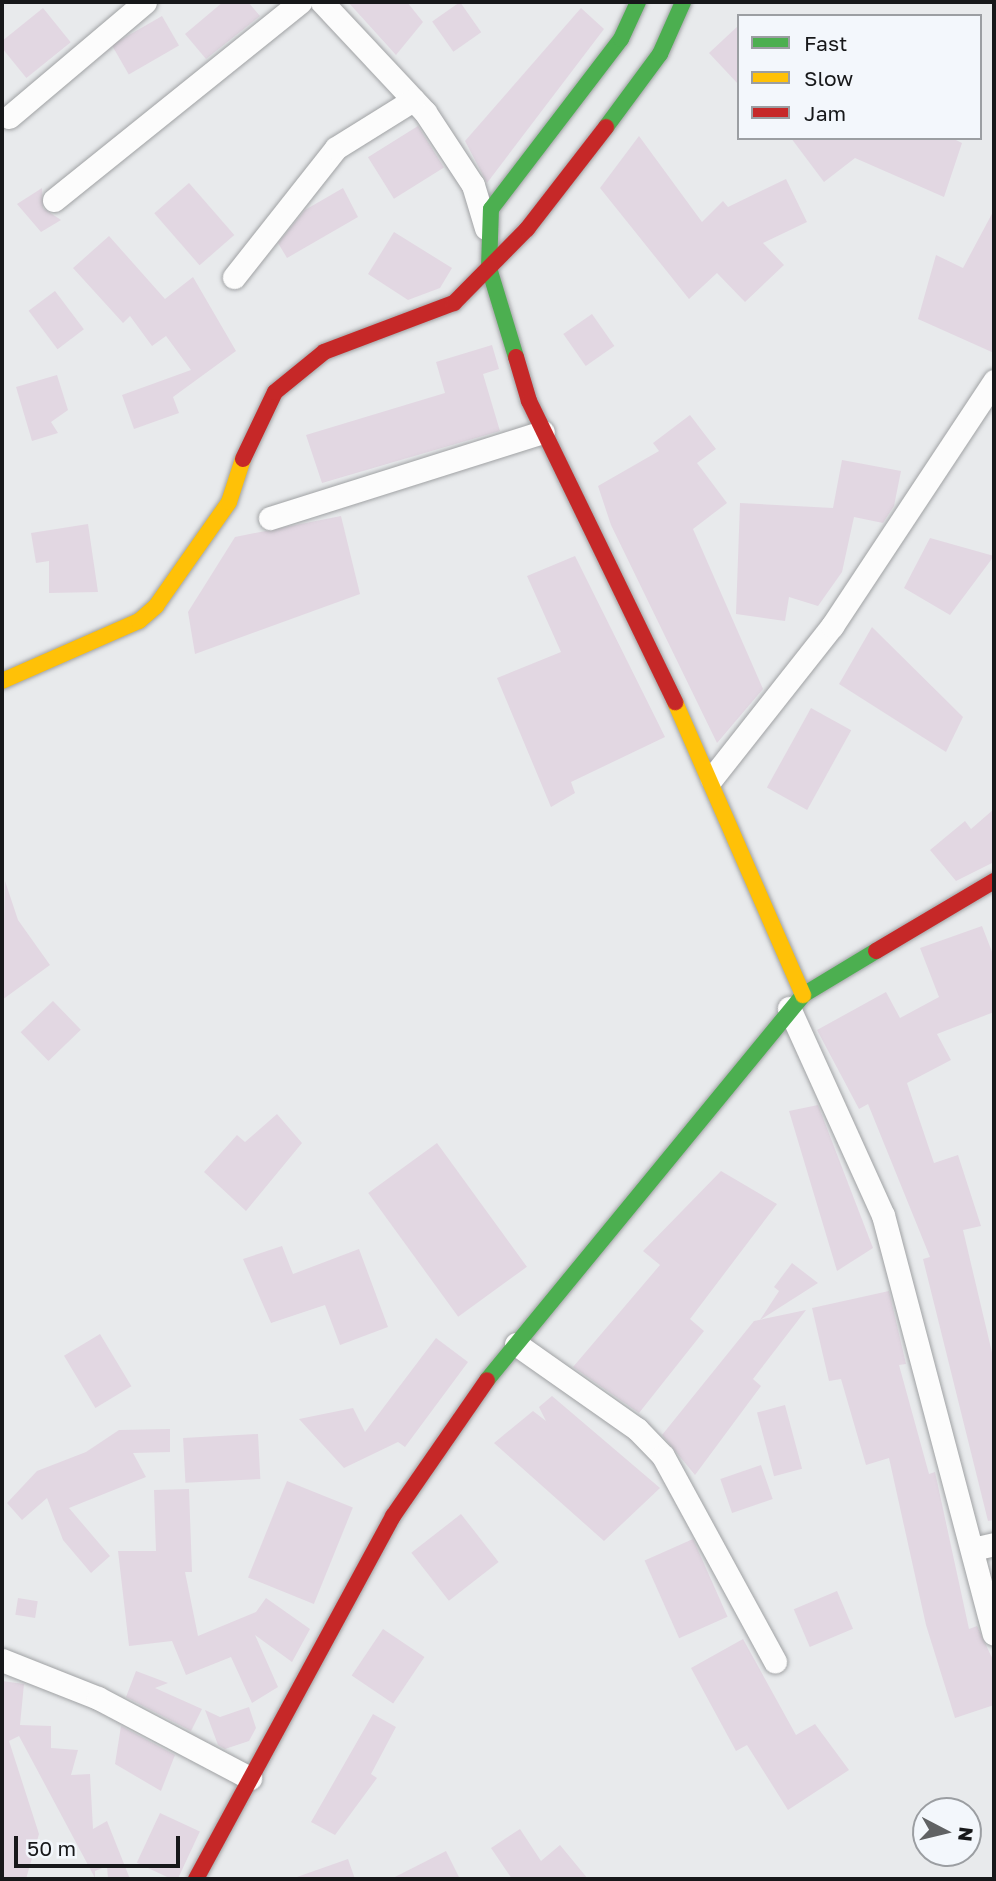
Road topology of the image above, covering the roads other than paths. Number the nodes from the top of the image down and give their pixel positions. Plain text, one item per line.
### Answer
1 (145, 2) edge
2 (300, 2) edge
3 (321, 2) edge
4 (638, 2) edge
5 (682, 2) edge
6 (413, 100) junction
7 (9, 117) dead end
8 (54, 200) dead end
9 (486, 228) junction
10 (489, 268) junction
11 (234, 277) dead end
12 (994, 381) edge
13 (543, 432) junction
14 (270, 518) dead end
15 (2, 681) edge
16 (712, 778) junction
17 (994, 881) edge
18 (796, 1002) junction
19 (516, 1344) junction
20 (984, 1546) edge
21 (994, 1634) edge
22 (2, 1660) edge
23 (775, 1661) dead end
24 (250, 1778) junction
25 (196, 1879) edge

1 - 7 street
2 - 8 street
3 - 6 street
4 - 9 street
5 - 10 street
6 - 9 street
6 - 11 street
9 - 10 street
10 - 13 street
10 - 15 street
12 - 16 street
13 - 14 street
13 - 16 street
16 - 18 street
17 - 18 street
18 - 19 street
18 - 20 street
19 - 23 street
19 - 24 street
20 - 21 street
22 - 24 street
24 - 25 street

